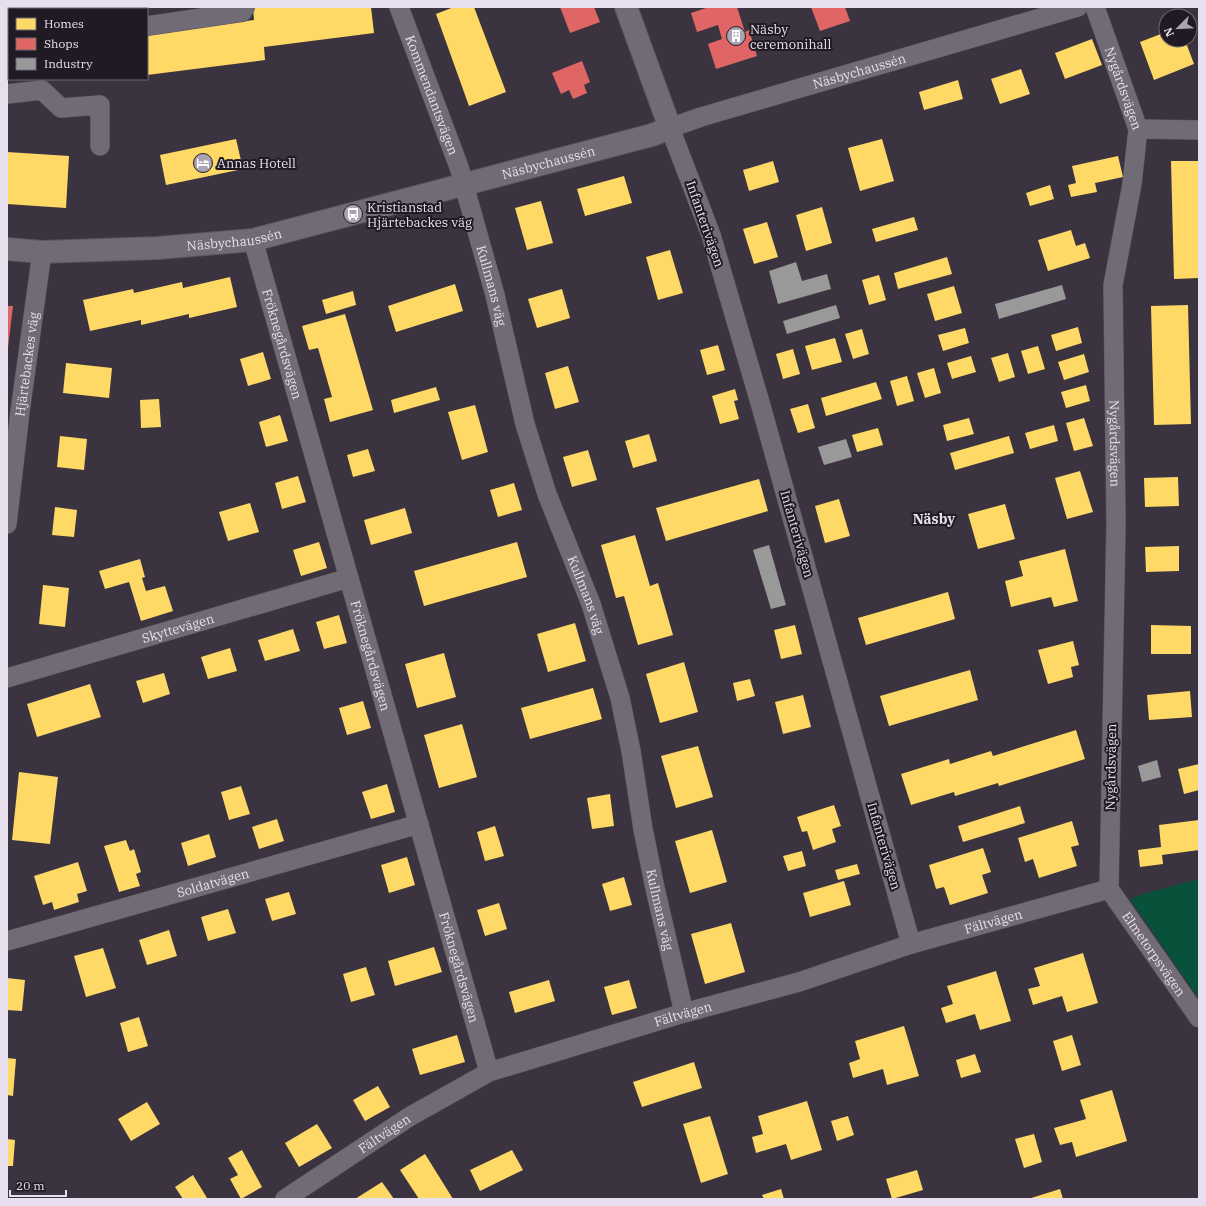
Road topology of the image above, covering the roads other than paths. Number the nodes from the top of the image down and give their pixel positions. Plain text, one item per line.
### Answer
1 (244, 7) edge
2 (399, 7) edge
3 (626, 7) edge
4 (1078, 7) edge
5 (1095, 7) edge
6 (148, 26) edge
7 (7, 94) edge
8 (670, 128) junction
9 (1138, 129) junction
10 (1199, 130) edge
11 (100, 146) dead end
12 (464, 184) junction
13 (253, 240) junction
14 (7, 249) edge
15 (42, 252) junction
16 (14, 414) edge
17 (7, 524) edge
18 (349, 578) junction
19 (7, 678) edge
20 (419, 824) junction
21 (1108, 889) junction
22 (7, 941) edge
23 (911, 944) junction
24 (684, 1013) junction
25 (1199, 1018) edge
26 (489, 1072) junction
27 (285, 1199) edge

1 - 6 street
2 - 12 street, Kommendantsvägen
3 - 8 street
4 - 8 street, Näsbychaussén
5 - 9 street, Nygårdsvägen
7 - 11 street
8 - 12 street, Näsbychaussén
8 - 23 street, Infanterivägen
9 - 10 street
9 - 21 street, Nygårdsvägen
12 - 13 street, Näsbychaussén
12 - 24 street, Kullmans väg
13 - 15 street, Näsbychaussén
13 - 18 street, Fröknegårdsvägen
14 - 15 street, Näsbychaussén
15 - 16 street, Hjärtebackes väg
16 - 17 street, Hjärtebackes väg
18 - 19 street, Skyttevägen
18 - 20 street, Fröknegårdsvägen
20 - 22 street, Soldatvägen
20 - 26 street, Fröknegårdsvägen
21 - 23 street, Fältvägen
21 - 25 street, Elmetorpsvägen
23 - 24 street, Fältvägen
24 - 26 street, Fältvägen
26 - 27 street, Fältvägen

